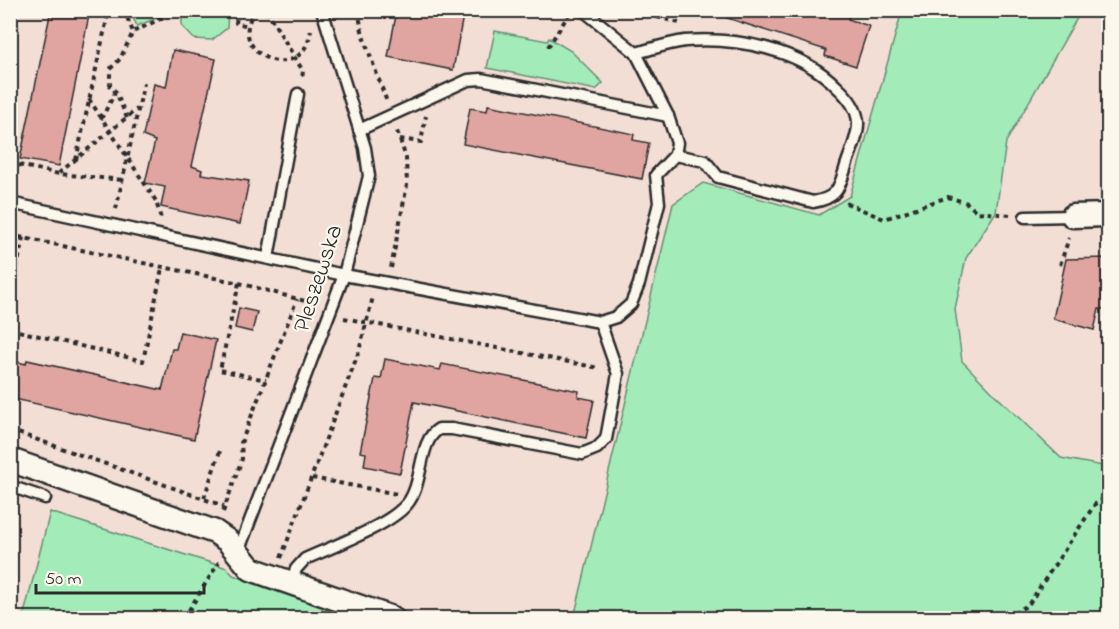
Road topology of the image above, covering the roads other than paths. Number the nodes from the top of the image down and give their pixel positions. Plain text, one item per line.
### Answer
1 (321, 10) edge
2 (583, 10) edge
3 (10, 23) edge
4 (10, 46) edge
5 (636, 53) junction
6 (298, 94) road end
7 (668, 116) junction
8 (359, 130) junction
9 (675, 155) junction
10 (10, 203) edge
11 (1108, 215) edge
12 (1025, 217) road end
13 (1076, 227) joint
14 (268, 258) junction
15 (344, 276) junction
16 (600, 322) junction
17 (10, 460) edge
18 (10, 486) edge
19 (45, 498) dead end
20 (229, 557) junction
21 (282, 580) junction
22 (344, 610) edge
23 (392, 618) edge

1 - 8 lane, Pleszewska
2 - 5 lane
3 - 4 lane
5 - 7 lane
5 - 9 lane
6 - 14 lane
7 - 8 lane
7 - 9 lane
8 - 15 lane, Pleszewska
9 - 16 lane
10 - 14 lane
11 - 13 street
12 - 13 lane
14 - 15 lane
15 - 16 lane
15 - 20 lane, Pleszewska
16 - 21 lane
17 - 20 street
18 - 19 lane
20 - 21 street
21 - 22 street
22 - 23 street

